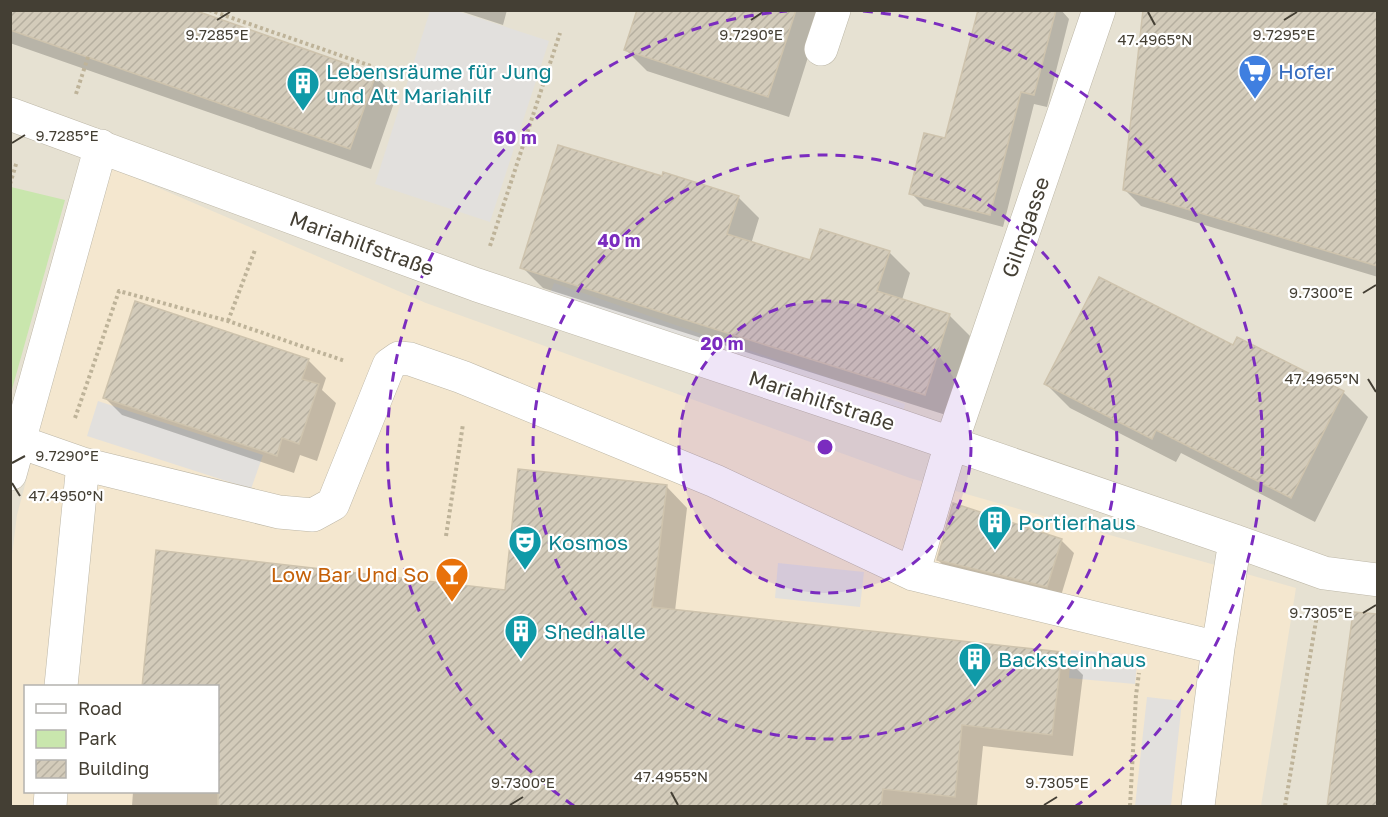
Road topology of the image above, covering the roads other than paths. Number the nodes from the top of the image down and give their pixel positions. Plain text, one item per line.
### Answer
1 (834, 10) edge
2 (1099, 10) edge
3 (821, 49) dead end
4 (10, 114) edge
5 (100, 146) junction
6 (20, 442) junction
7 (951, 444) junction
8 (72, 461) junction
9 (10, 474) edge
10 (1235, 540) junction
11 (913, 574) junction
12 (1377, 580) edge
13 (1218, 648) junction
14 (61, 685) edge
15 (1198, 807) edge

1 - 3 street
2 - 7 street, Gilmgasse
4 - 5 street, Mariahilfstraße
5 - 6 street
5 - 7 street, Mariahilfstraße
6 - 8 street
6 - 9 street
7 - 10 street, Mariahilfstraße
7 - 11 street, Gilmgasse
8 - 11 street
8 - 14 street
10 - 12 street, Mariahilfstraße
10 - 13 street
11 - 13 street
13 - 15 street

